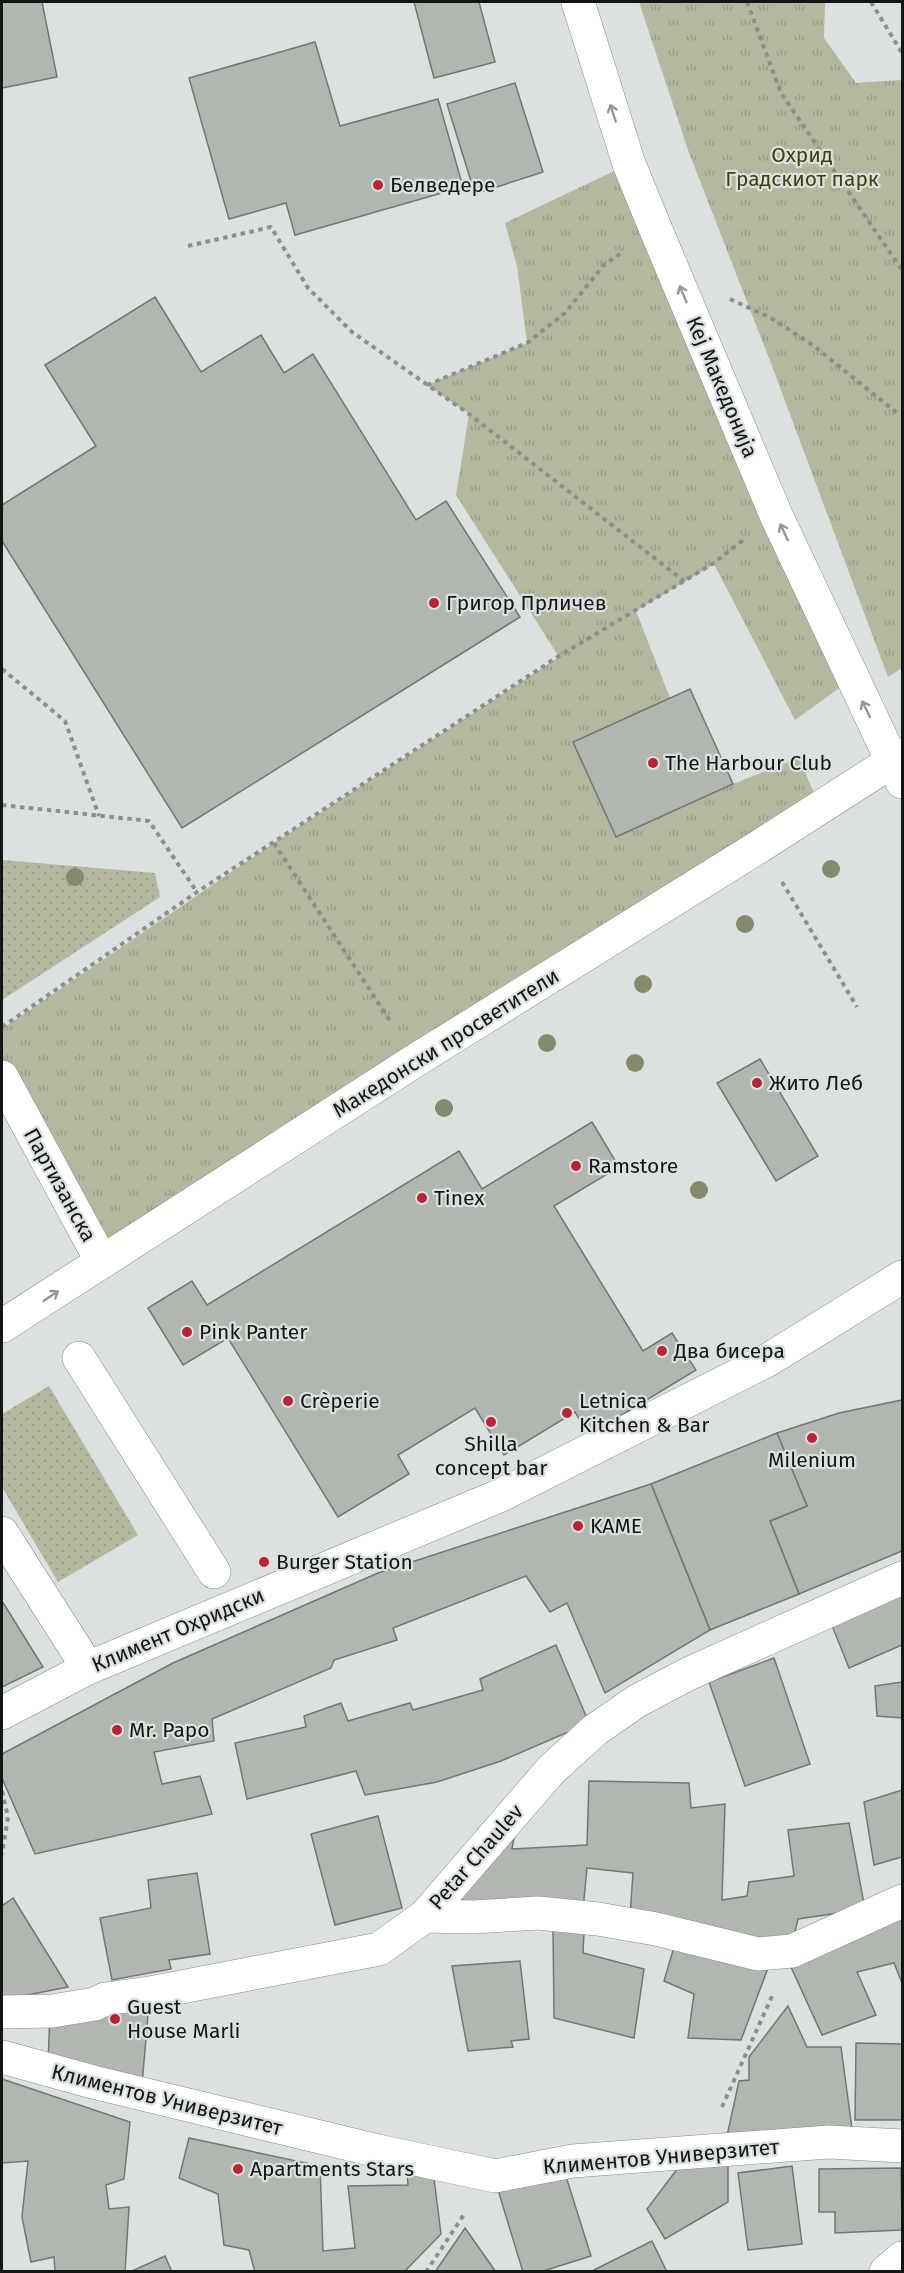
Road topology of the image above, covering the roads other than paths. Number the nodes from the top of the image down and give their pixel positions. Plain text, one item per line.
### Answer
1 (578, 2) edge
2 (899, 766) edge
3 (2, 1077) edge
4 (102, 1262) junction
5 (903, 1277) edge
6 (2, 1326) edge
7 (79, 1358) dead end
8 (2, 1533) edge
9 (214, 1572) dead end
10 (903, 1578) edge
11 (88, 1668) junction
12 (2, 1713) edge
13 (903, 1901) edge
14 (426, 1916) junction
15 (2, 2013) edge
16 (2, 2057) edge
17 (903, 2146) edge
18 (903, 2258) edge
19 (886, 2271) edge

2 -> 1 street, Кеј Македонија
2 - 4 street, Македонски просветители
3 - 4 street, Партизанска
6 -> 4 street, Македонски просветители
5 - 11 street, Климент Охридски
7 - 9 street
8 - 11 street
10 - 14 street, Petar Chaulev
11 - 12 street, Климент Охридски
13 - 14 street
14 - 15 street, Petar Chaulev
16 - 17 street, Климентов Универзитет
18 - 19 street

